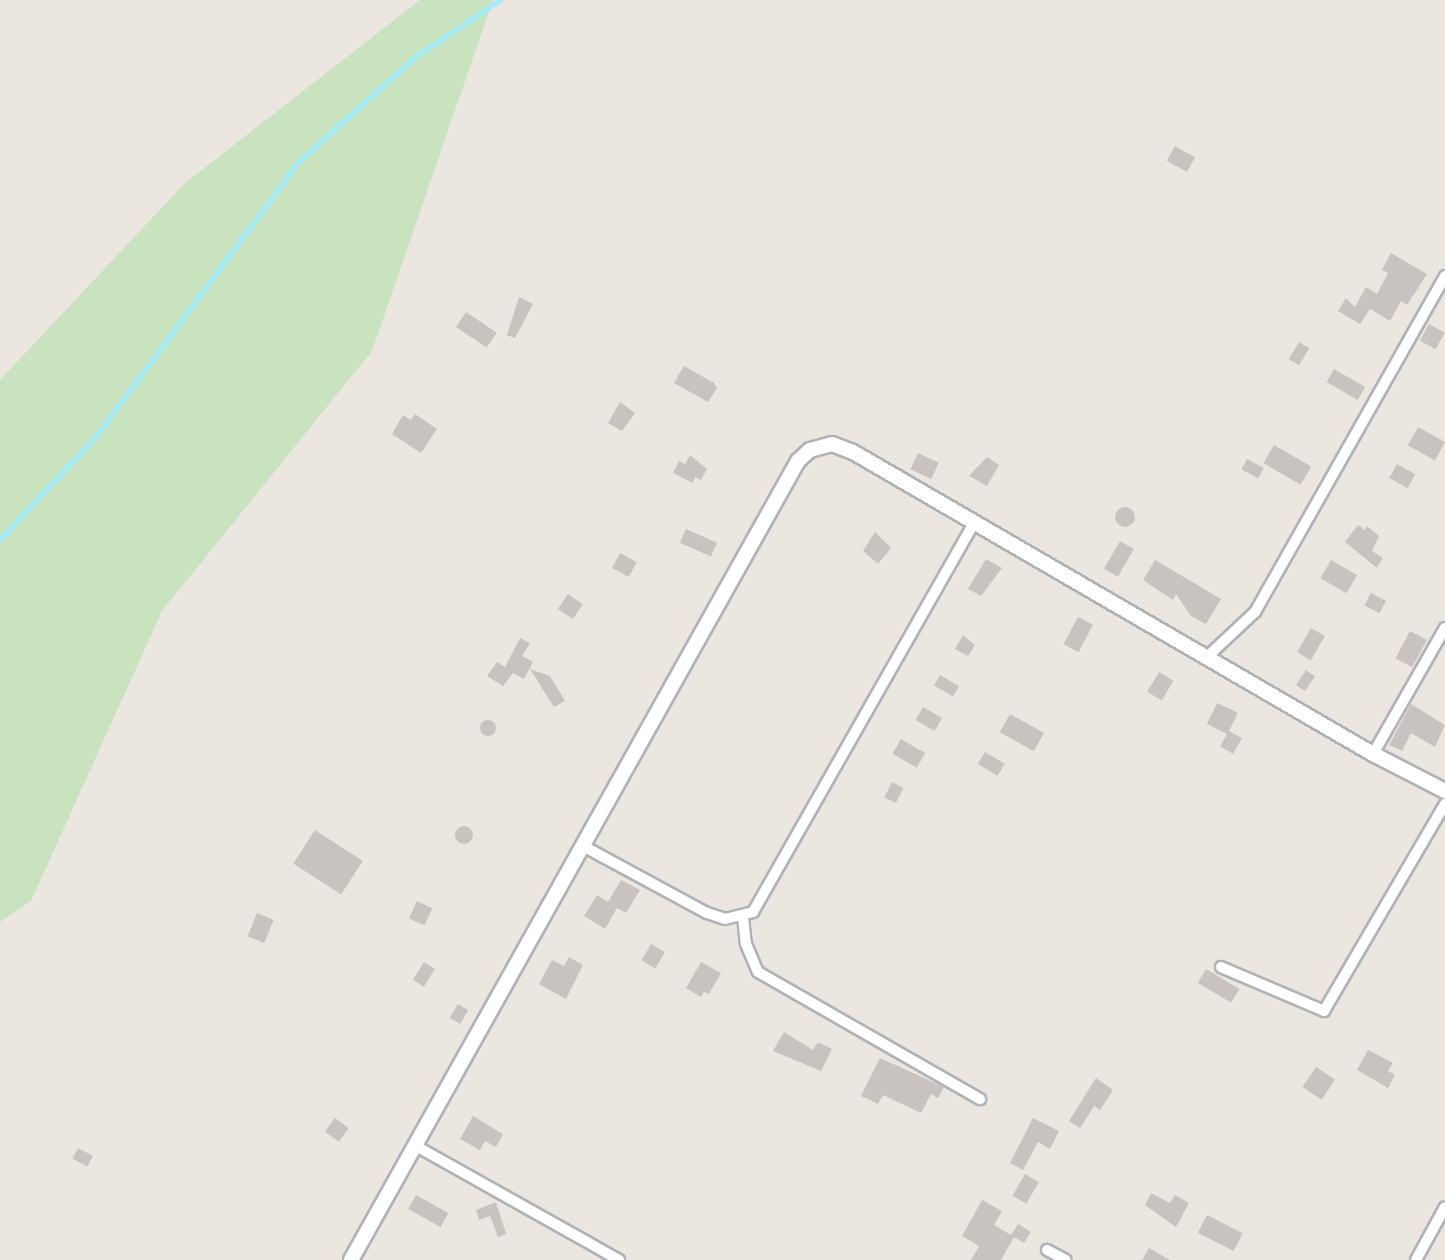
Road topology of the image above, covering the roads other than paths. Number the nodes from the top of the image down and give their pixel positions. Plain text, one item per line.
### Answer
1 (1445, 276) edge
2 (975, 522) junction
3 (1445, 628) edge
4 (1207, 657) junction
5 (1373, 754) junction
6 (1445, 791) edge
7 (1445, 804) edge
8 (583, 846) junction
9 (743, 917) junction
10 (1221, 967) dead end
11 (980, 1099) dead end
12 (416, 1146) junction
13 (1445, 1207) edge
14 (1047, 1250) dead end
15 (351, 1260) edge
16 (619, 1260) edge
17 (1066, 1260) edge
18 (1416, 1260) edge

1 - 4 street
2 - 4 street
2 - 8 street
2 - 9 street
3 - 5 street
4 - 5 street
5 - 6 street
7 - 10 street
8 - 9 street
8 - 12 street
9 - 11 street
12 - 15 street
12 - 16 street
13 - 18 street
14 - 17 street

